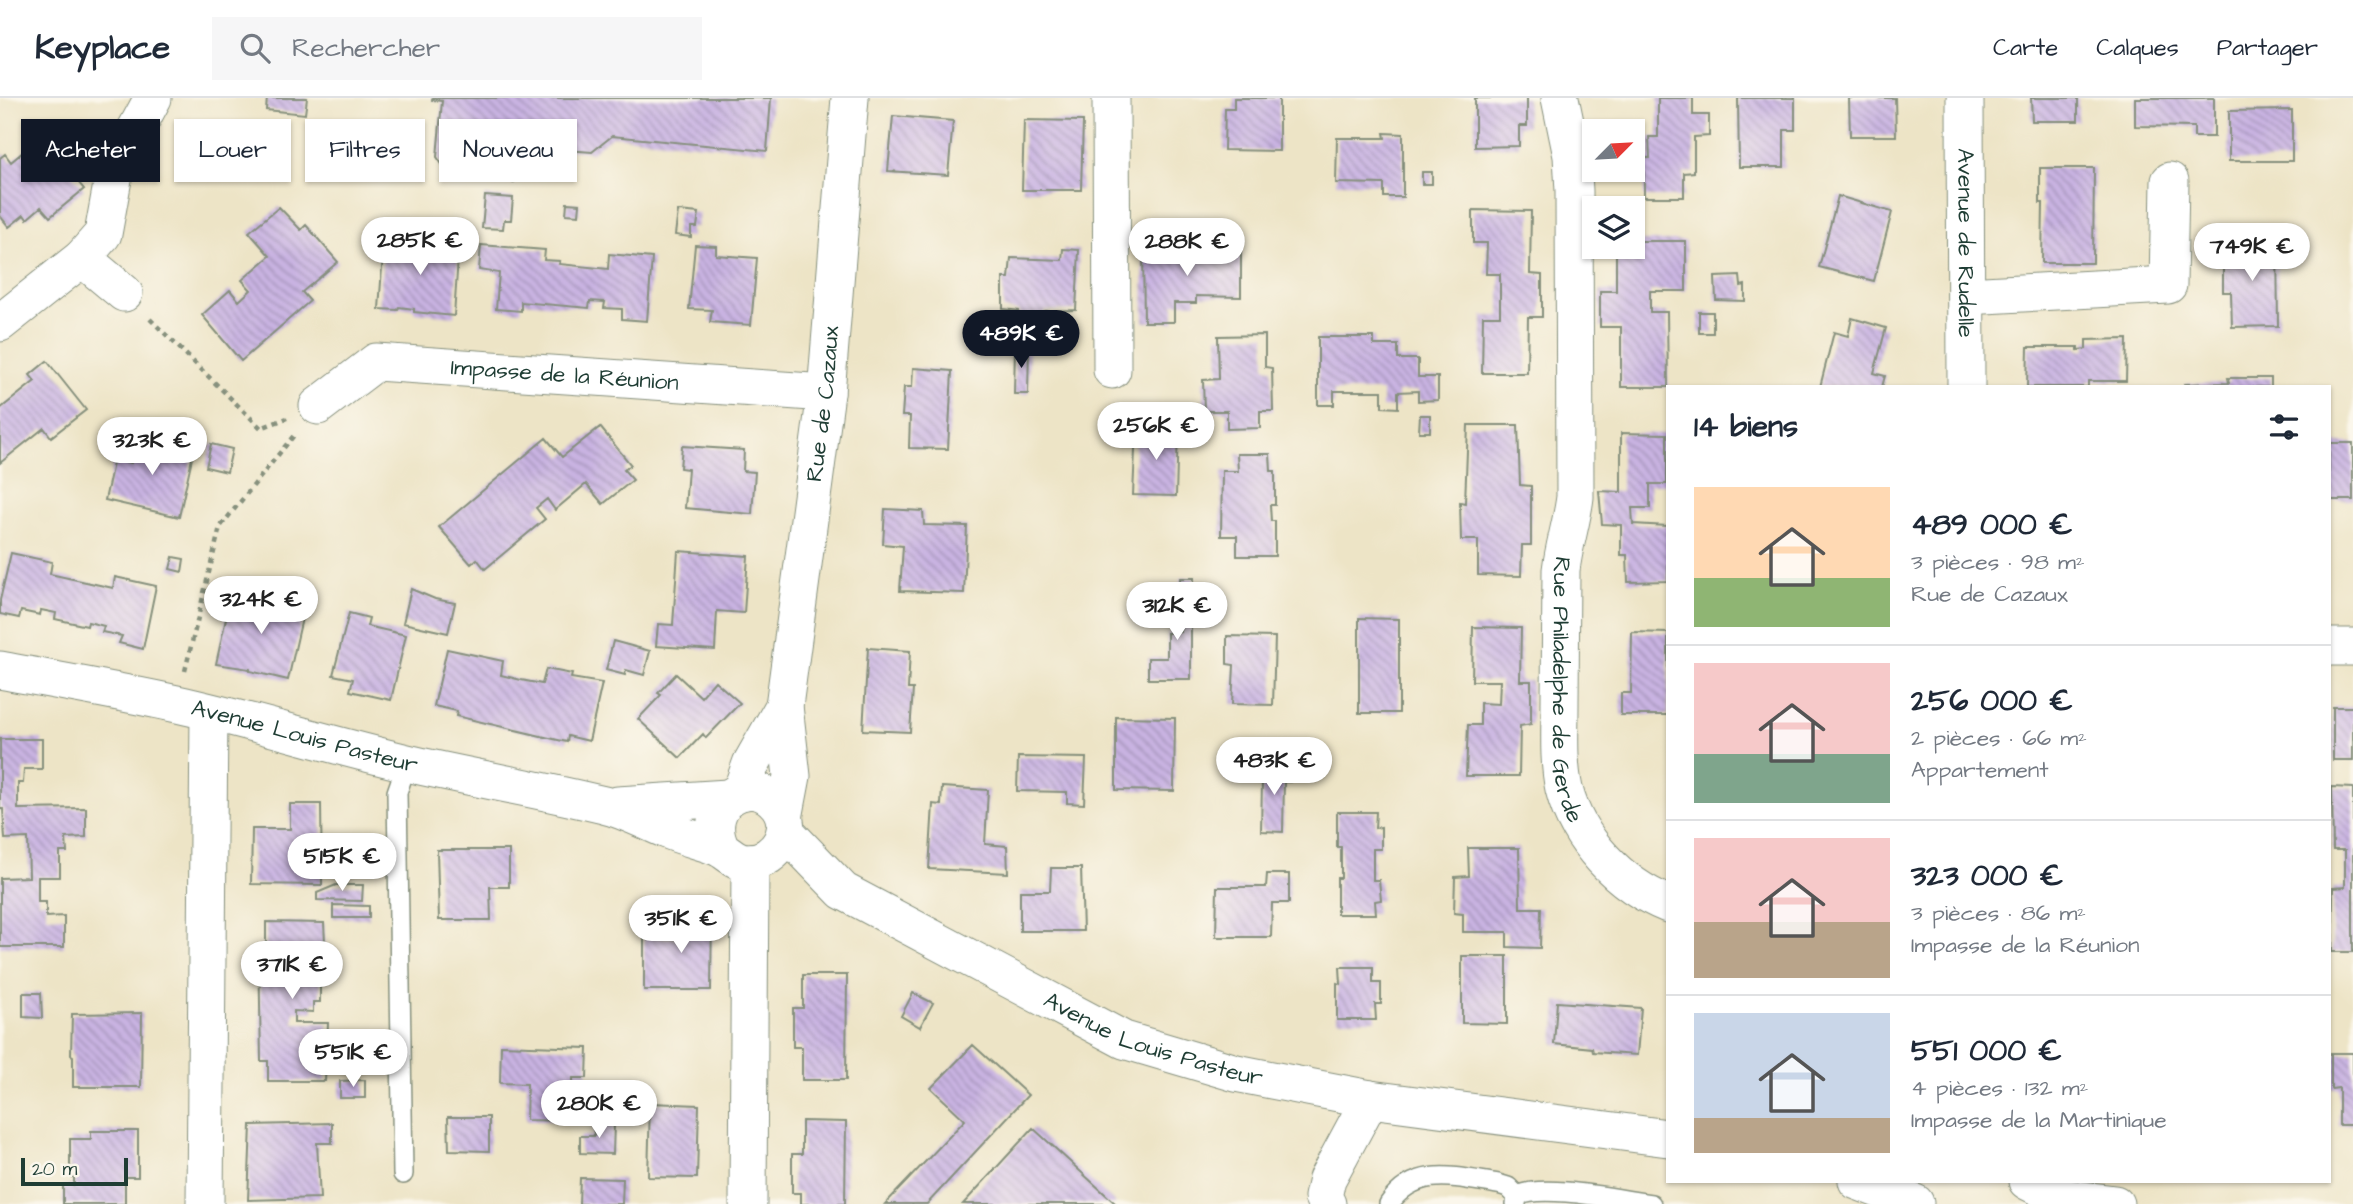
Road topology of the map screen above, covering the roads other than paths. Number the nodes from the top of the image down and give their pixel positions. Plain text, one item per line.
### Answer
1 (153, 98) edge
2 (850, 98) edge
3 (1111, 98) edge
4 (1560, 98) edge
5 (1965, 98) edge
6 (2170, 181) dead end
7 (82, 258) junction
8 (124, 293) road end
9 (1966, 296) junction
10 (0, 323) edge
11 (1112, 370) dead end
12 (1966, 385) edge
13 (826, 393) junction
14 (318, 406) road end
15 (2331, 647) edge
16 (2353, 647) edge
17 (0, 670) edge
18 (784, 706) junction
19 (193, 708) junction
20 (407, 763) junction
21 (734, 795) junction
22 (607, 806) junction
23 (785, 824) junction
24 (744, 857) junction
25 (843, 891) junction
26 (1666, 903) edge
27 (1370, 1099) junction
28 (1666, 1138) edge
29 (403, 1174) dead end
30 (1862, 1183) edge
31 (1914, 1183) edge
32 (2008, 1183) edge
33 (2029, 1183) edge
34 (1516, 1200) edge
35 (2045, 1200) edge
36 (205, 1204) edge
37 (748, 1204) edge
38 (1327, 1204) edge
39 (1389, 1204) edge
40 (1651, 1204) edge
41 (1915, 1204) edge
42 (2007, 1204) edge
43 (2115, 1204) edge

1 - 7 street
2 - 13 street, Rue de Cazaux
3 - 11 street
4 - 26 street, Rue Philadelphe de Gerde
5 - 9 street, Avenue de Rudelle
6 - 9 street
7 - 8 street
7 - 10 street
9 - 12 street, Avenue de Rudelle
13 - 14 street, Impasse de la Réunion
13 - 18 street, Rue de Cazaux
15 - 16 street
17 - 19 street, Avenue Louis Pasteur
18 - 21 street, Rue de Cazaux
18 - 23 street, Rue de Cazaux
19 - 20 street, Avenue Louis Pasteur
19 - 36 street
20 - 22 street, Avenue Louis Pasteur
20 - 29 lane
21 - 22 street, Avenue Louis Pasteur
21 - 23 street
21 - 24 street
22 - 24 street, Avenue Louis Pasteur
23 - 24 street
23 - 25 street, Avenue Louis Pasteur
24 - 25 street, Avenue Louis Pasteur
24 - 37 street
25 - 27 street, Avenue Louis Pasteur
27 - 28 street, Avenue Louis Pasteur
27 - 38 street
30 - 41 street
31 - 41 street
32 - 42 street
33 - 35 street
34 - 39 lane
34 - 40 lane
35 - 43 street

